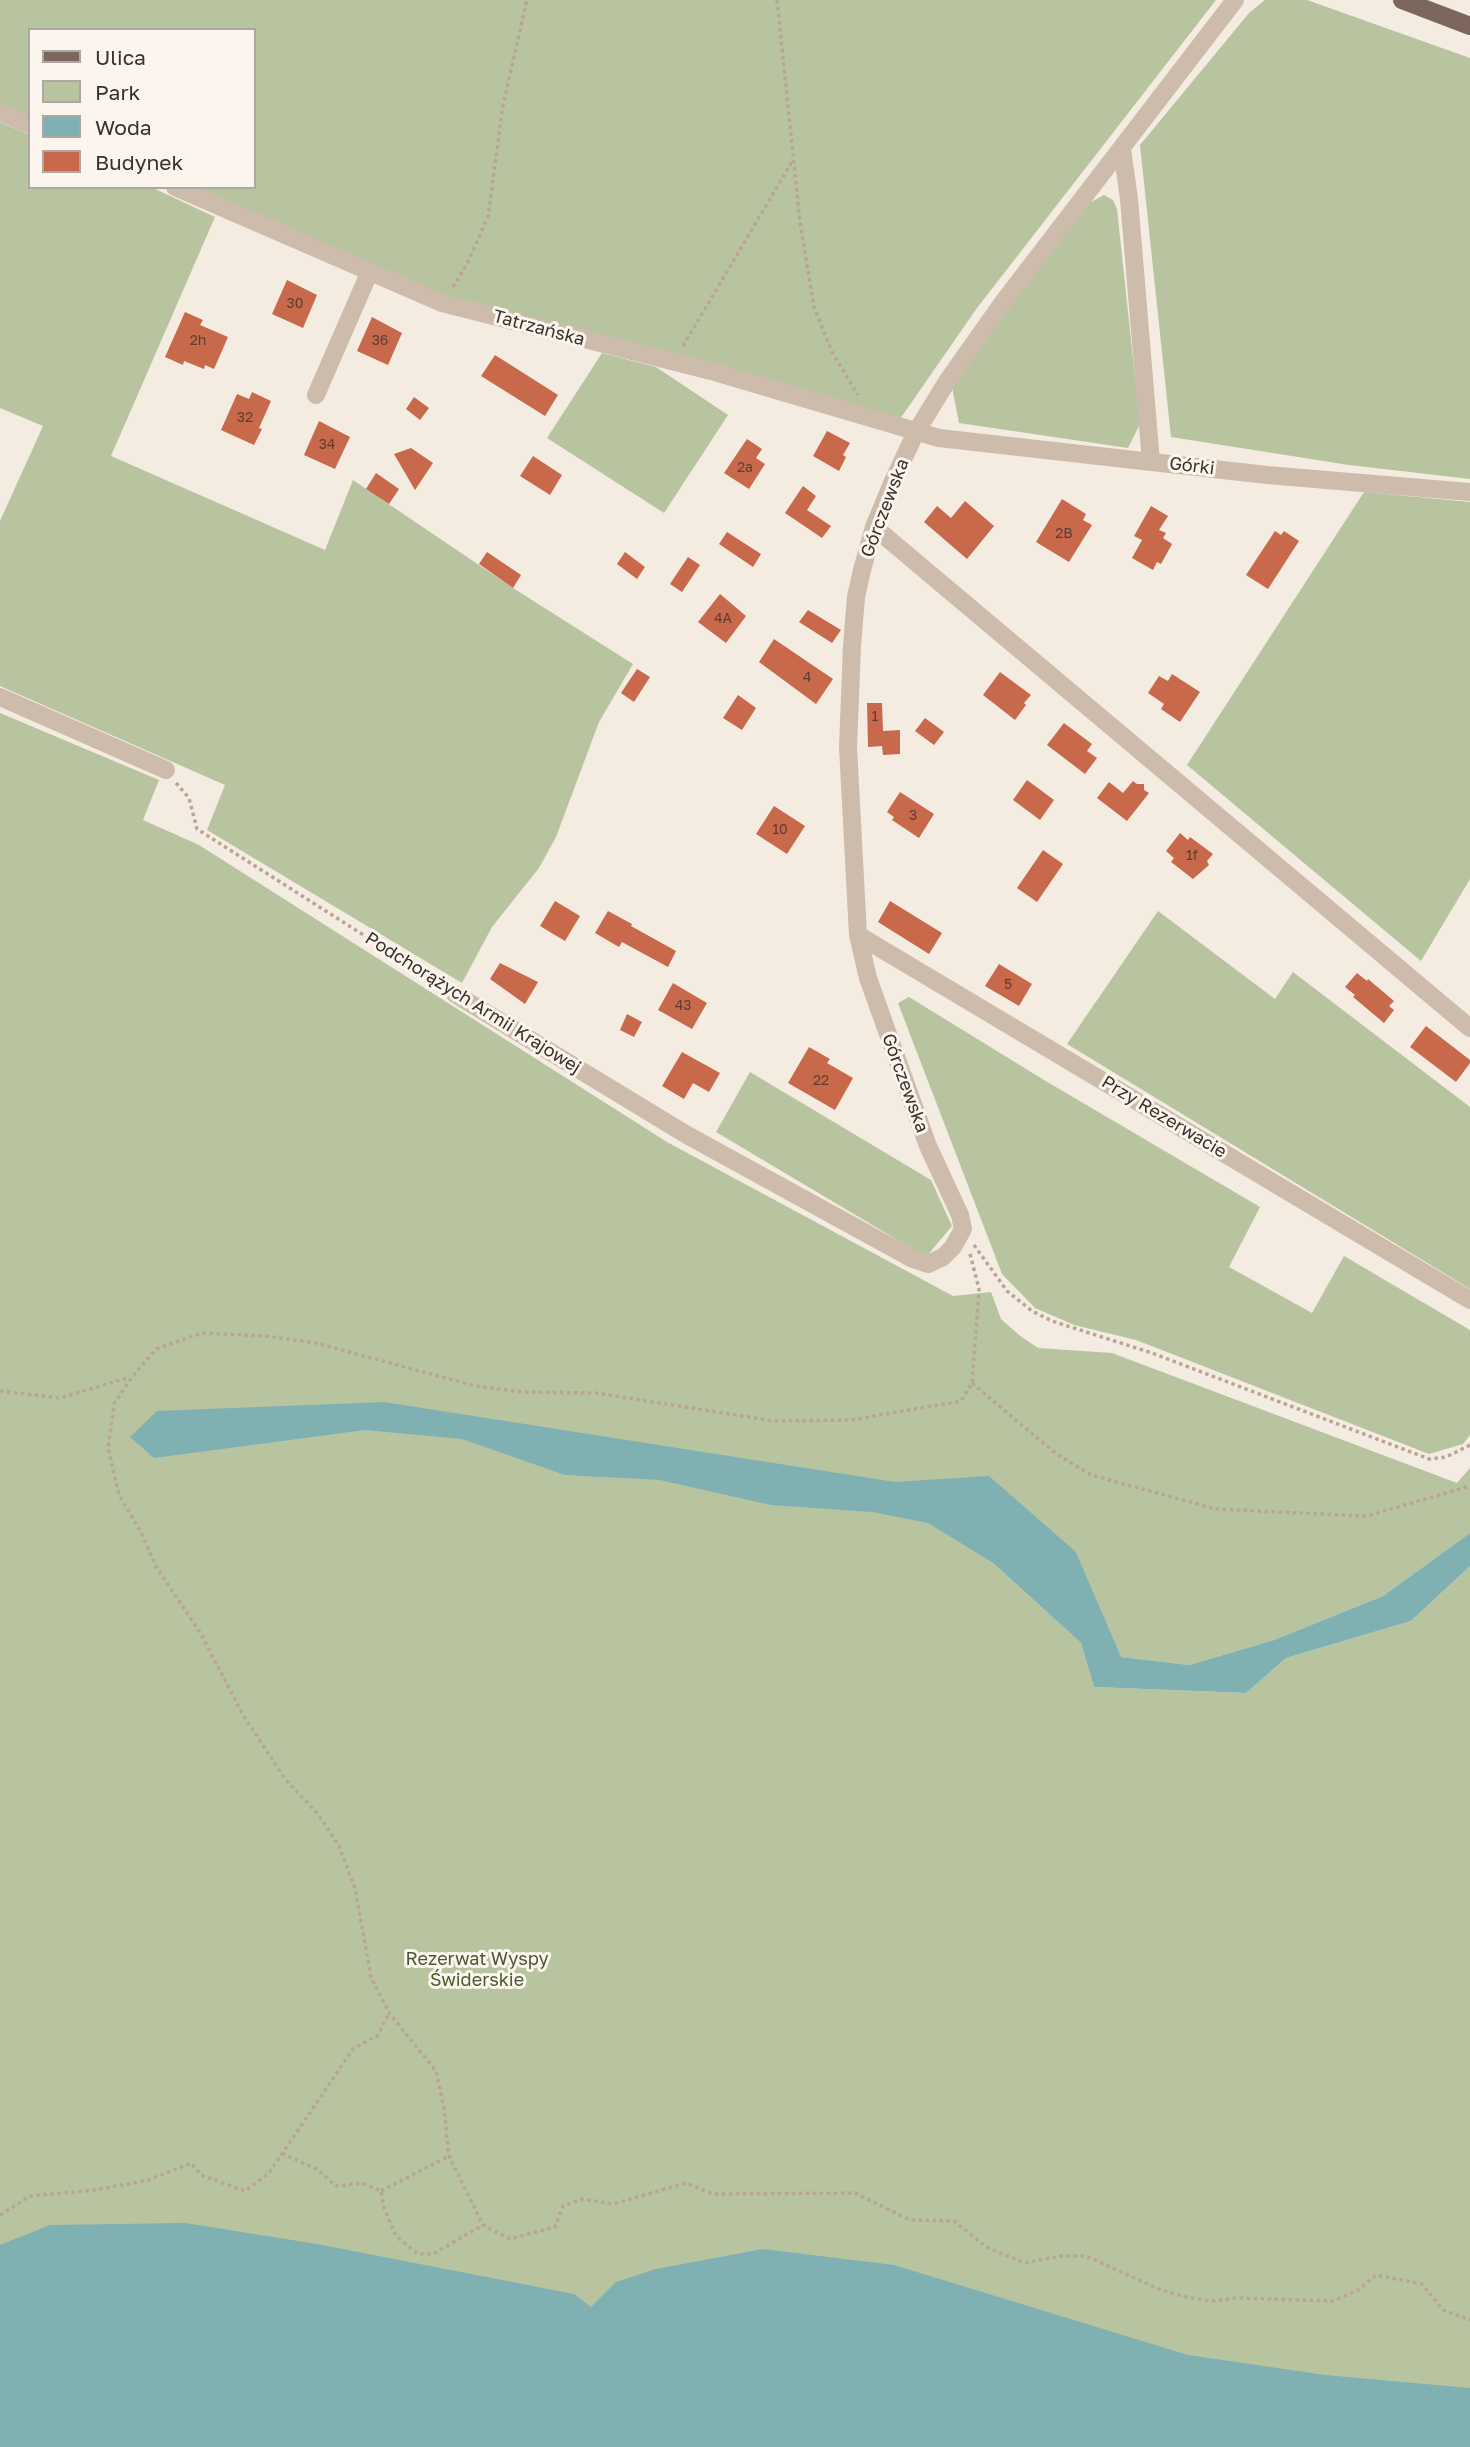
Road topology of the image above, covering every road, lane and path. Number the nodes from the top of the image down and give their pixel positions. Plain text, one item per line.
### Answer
1 (527, 0) edge
2 (777, 0) edge
3 (1235, 0) edge
4 (1402, 0) edge
5 (1470, 26) edge
6 (0, 112) edge
7 (28, 124) edge
8 (1122, 149) junction
9 (793, 159) junction
10 (180, 189) edge
11 (370, 271) junction
12 (442, 303) junction
13 (673, 363) junction
14 (316, 395) dead end
15 (861, 398) dead end
16 (916, 432) junction
17 (1152, 462) junction
18 (1470, 492) edge
19 (874, 527) junction
20 (0, 697) edge
21 (166, 770) joint
22 (858, 935) junction
23 (455, 994) joint
24 (1470, 1028) edge
25 (963, 1229) junction
26 (1470, 1300) edge
27 (132, 1377) junction
28 (972, 1383) junction
29 (0, 1391) edge
30 (1470, 1446) edge
31 (1470, 1486) edge
32 (389, 2013) junction
33 (282, 2153) junction
34 (449, 2156) junction
35 (381, 2191) junction
36 (0, 2214) edge
37 (484, 2225) junction
38 (1470, 2320) edge

1 - 12 path
2 - 9 path
3 - 8 street, Górczewska
4 - 5 main road
6 - 7 street
8 - 16 street, Górczewska
8 - 17 street
9 - 13 path
9 - 15 path
10 - 11 street, Tatrzańska
11 - 12 street, Tatrzańska
11 - 14 street
12 - 13 street, Tatrzańska
13 - 16 street, Tatrzańska
16 - 17 street, Górki
16 - 19 street, Górczewska
17 - 18 street, Górki
19 - 22 street, Górczewska
19 - 24 street
20 - 21 street
21 - 23 path, Podchorążych Armii Krajowej
22 - 25 street, Górczewska
22 - 26 street, Przy Rezerwacie
23 - 25 street, Podchorążych Armii Krajowej
25 - 28 path
25 - 30 path
27 - 28 path
27 - 29 path
27 - 32 path
28 - 31 path
32 - 33 path
32 - 34 path
33 - 35 path
33 - 36 path
34 - 35 path
34 - 37 path
35 - 37 path
37 - 38 path

